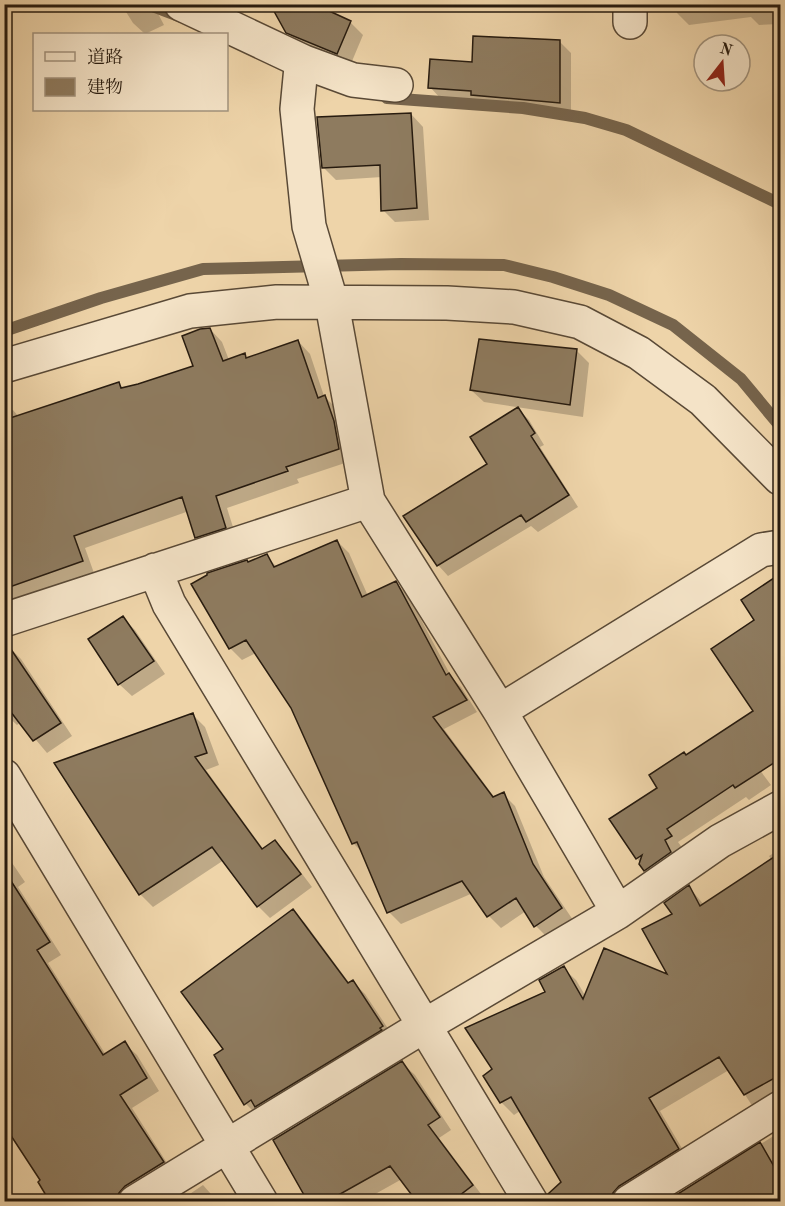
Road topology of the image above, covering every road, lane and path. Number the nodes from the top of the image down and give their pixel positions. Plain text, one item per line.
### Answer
1 (181, 4) edge
2 (303, 65) junction
3 (396, 85) dead end
4 (329, 298) junction
5 (4, 366) edge
6 (780, 478) edge
7 (368, 501) junction
8 (780, 547) edge
9 (155, 570) junction
10 (4, 620) edge
11 (500, 711) junction
12 (4, 776) edge
13 (780, 808) edge
14 (618, 912) junction
15 (424, 1026) junction
16 (780, 1108) edge
17 (228, 1145) junction
18 (135, 1202) edge
19 (261, 1202) edge
20 (531, 1202) edge
21 (629, 1202) edge

1 - 2 street
2 - 3 street
2 - 4 street
4 - 5 street
4 - 6 street
4 - 7 street
7 - 9 street
7 - 11 street
8 - 11 street
9 - 10 street
9 - 15 street
11 - 14 street
12 - 17 street
13 - 14 street
14 - 15 street
15 - 17 street
15 - 20 street
16 - 21 street
17 - 18 street
17 - 19 street

